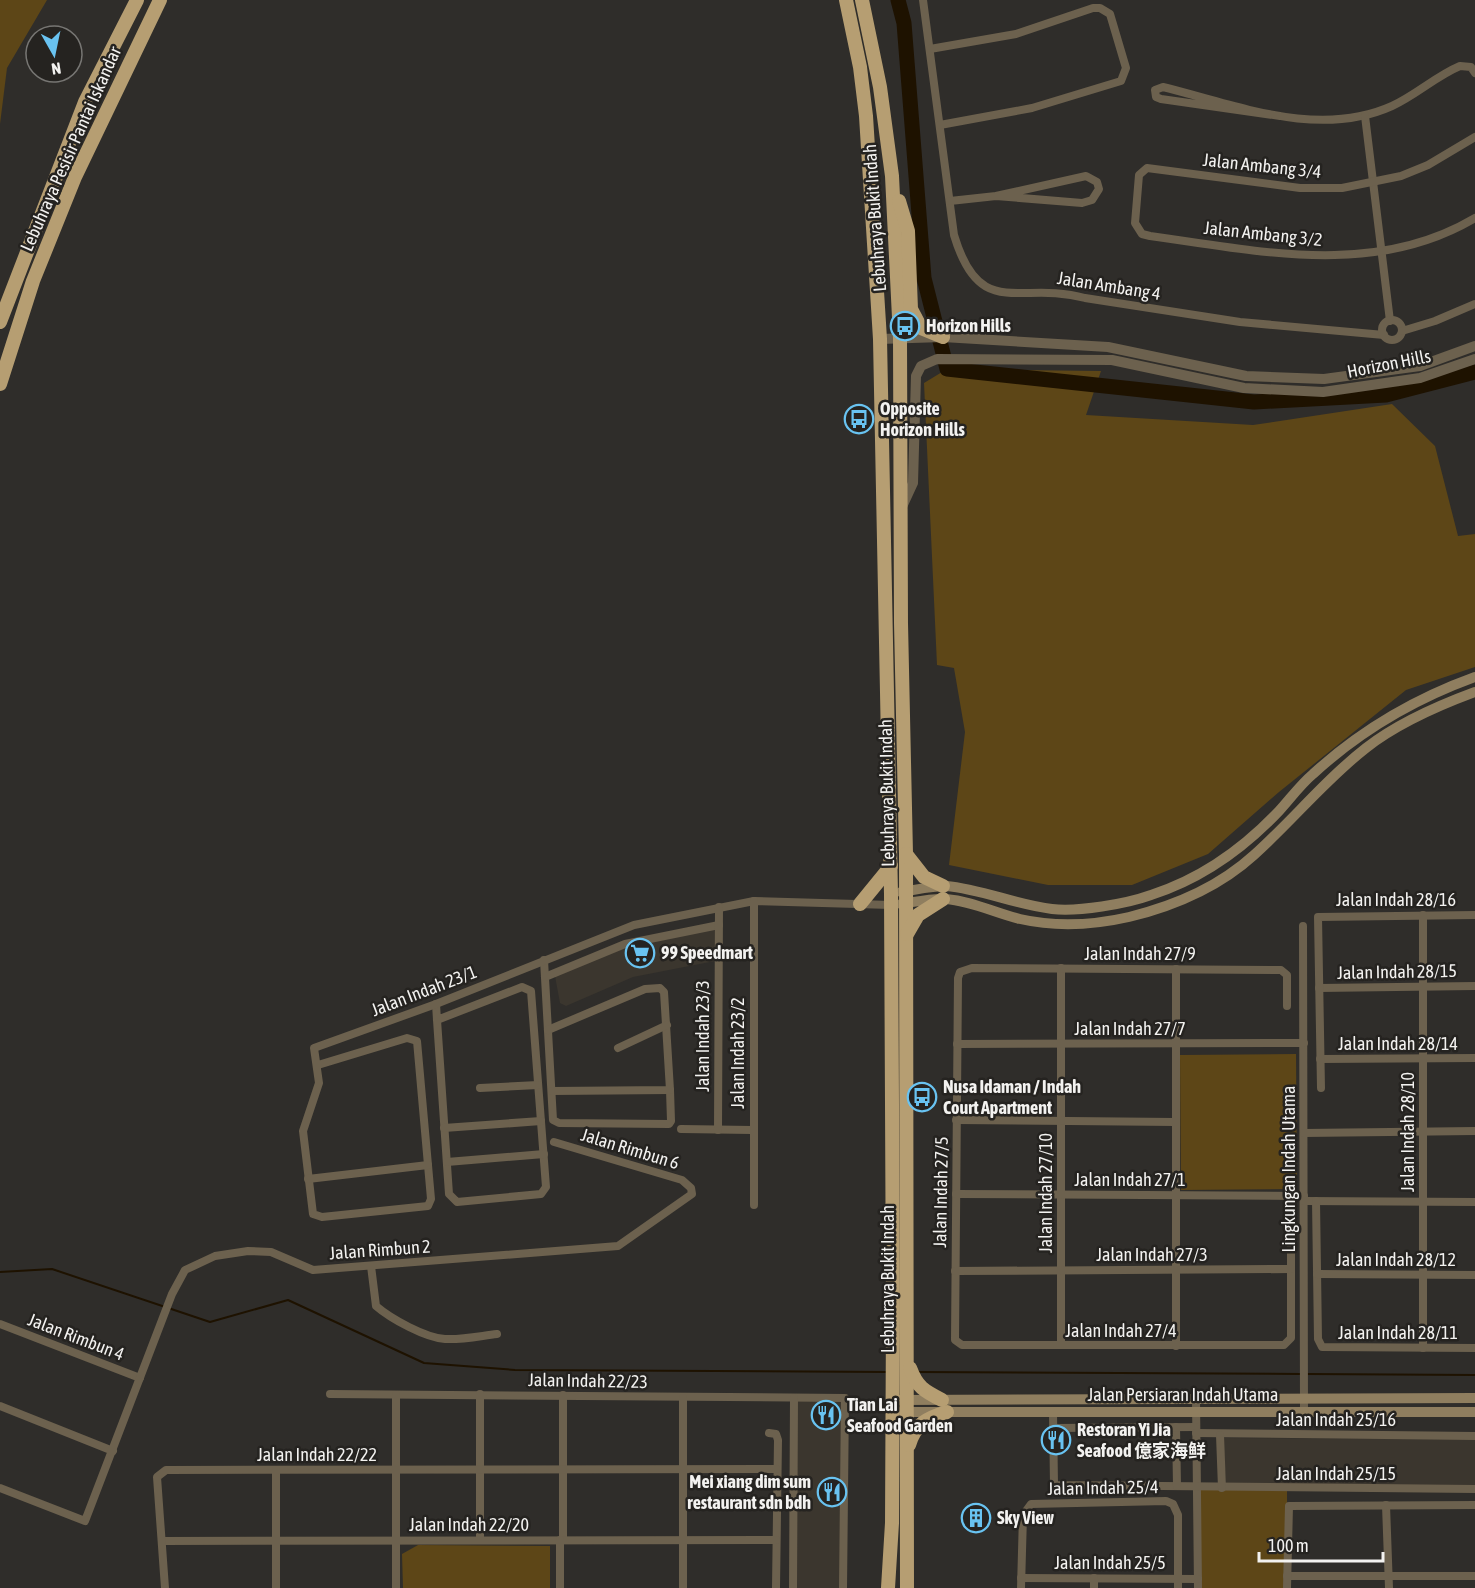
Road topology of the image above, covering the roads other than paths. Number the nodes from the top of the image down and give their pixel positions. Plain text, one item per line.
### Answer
1 (137, 0) edge
2 (160, 0) edge
3 (846, 0) edge
4 (862, 0) edge
5 (923, 0) edge
6 (930, 49) junction
7 (1475, 73) edge
8 (1280, 116) junction
9 (1365, 116) junction
10 (940, 125) junction
11 (1475, 137) edge
12 (892, 176) junction
13 (1374, 182) junction
14 (996, 196) junction
15 (950, 201) junction
16 (1475, 218) edge
17 (1142, 234) joint
18 (1381, 252) junction
19 (1475, 304) edge
20 (1390, 321) junction
21 (0, 322) edge
22 (1402, 331) junction
23 (1384, 335) junction
24 (943, 337) junction
25 (900, 338) junction
26 (880, 339) junction
27 (1475, 346) edge
28 (1475, 359) edge
29 (0, 384) edge
30 (901, 510) junction
31 (1475, 677) edge
32 (1475, 692) edge
33 (906, 854) junction
34 (891, 866) junction
35 (943, 893) junction
36 (906, 897) junction
37 (891, 899) junction
38 (754, 902) junction
39 (860, 904) junction
40 (719, 907) junction
41 (1423, 915) junction
42 (1475, 915) edge
43 (719, 925) junction
44 (1303, 926) dead end
45 (905, 941) junction
46 (544, 960) junction
47 (1061, 968) junction
48 (1176, 969) junction
49 (960, 972) joint
50 (545, 977) junction
51 (1423, 985) junction
52 (1475, 986) edge
53 (1318, 988) junction
54 (436, 1004) junction
55 (1287, 1006) dead end
56 (437, 1020) junction
57 (667, 1025) junction
58 (548, 1030) junction
59 (1304, 1043) junction
60 (957, 1044) junction
61 (1061, 1044) junction
62 (1175, 1044) junction
63 (618, 1048) dead end
64 (1423, 1058) junction
65 (1475, 1058) edge
66 (1320, 1059) junction
67 (318, 1065) junction
68 (538, 1085) junction
69 (480, 1088) dead end
70 (1321, 1088) dead end
71 (670, 1090) junction
72 (552, 1091) junction
73 (956, 1120) junction
74 (541, 1121) junction
75 (1061, 1121) junction
76 (1175, 1122) junction
77 (444, 1128) junction
78 (681, 1129) dead end
79 (718, 1130) junction
80 (752, 1130) junction
81 (1423, 1131) junction
82 (1475, 1131) edge
83 (1304, 1133) junction
84 (554, 1142) dead end
85 (544, 1154) junction
86 (447, 1162) junction
87 (428, 1165) junction
88 (308, 1179) junction
89 (956, 1194) junction
90 (1061, 1195) junction
91 (1175, 1195) junction
92 (1304, 1198) junction
93 (1423, 1201) junction
94 (1316, 1202) junction
95 (1475, 1202) edge
96 (754, 1204) dead end
97 (1291, 1210) dead end
98 (665, 1215) joint
99 (372, 1266) junction
100 (1291, 1269) junction
101 (1061, 1270) junction
102 (1176, 1270) junction
103 (955, 1271) junction
104 (1317, 1274) junction
105 (1423, 1274) junction
106 (1475, 1275) edge
107 (0, 1324) edge
108 (497, 1334) dead end
109 (955, 1340) joint
110 (1061, 1345) junction
111 (1176, 1346) junction
112 (1423, 1348) junction
113 (1475, 1348) edge
114 (140, 1378) junction
115 (912, 1384) junction
116 (330, 1394) dead end
117 (480, 1394) junction
118 (396, 1395) junction
119 (563, 1395) junction
120 (683, 1398) junction
121 (794, 1398) junction
122 (1475, 1398) edge
123 (1196, 1399) junction
124 (1304, 1399) junction
125 (907, 1405) junction
126 (0, 1406) edge
127 (892, 1406) junction
128 (945, 1406) junction
129 (1304, 1411) junction
130 (1053, 1412) junction
131 (1196, 1412) junction
132 (1475, 1412) edge
133 (1176, 1427) junction
134 (1053, 1428) junction
135 (1196, 1430) junction
136 (769, 1433) dead end
137 (1220, 1435) junction
138 (1475, 1436) edge
139 (112, 1451) junction
140 (906, 1456) junction
141 (683, 1469) junction
142 (777, 1469) junction
143 (276, 1470) junction
144 (396, 1470) junction
145 (480, 1470) junction
146 (563, 1470) junction
147 (1177, 1486) junction
148 (1197, 1487) junction
149 (0, 1488) edge
150 (1222, 1488) junction
151 (1475, 1489) edge
152 (1386, 1505) junction
153 (1475, 1505) edge
154 (396, 1540) junction
155 (480, 1540) junction
156 (561, 1540) junction
157 (683, 1540) junction
158 (776, 1540) junction
159 (162, 1541) junction
160 (276, 1541) junction
161 (1287, 1576) junction
162 (1389, 1576) junction
163 (1475, 1576) edge
164 (1021, 1578) junction
165 (1094, 1578) junction
166 (1179, 1579) junction
167 (1198, 1579) junction
168 (165, 1588) edge
169 (276, 1588) edge
170 (396, 1588) edge
171 (560, 1588) edge
172 (683, 1588) edge
173 (776, 1588) edge
174 (793, 1588) edge
175 (843, 1588) edge
176 (888, 1588) edge
177 (907, 1588) edge
178 (1021, 1588) edge
179 (1094, 1588) edge
180 (1178, 1588) edge
181 (1198, 1588) edge
182 (1287, 1588) edge
183 (1389, 1588) edge

1 - 21 highway, Lebuhraya Pesisir Pantai Iskandar
2 - 29 highway, Lebuhraya Pesisir Pantai Iskandar
3 - 26 highway, Lebuhraya Bukit Indah
4 - 12 highway, Lebuhraya Bukit Indah
5 - 6 street, Jalan Ambang 4
6 - 10 street, Jalan Ambang 4
6 - 10 street
7 - 9 street
8 - 8 street
8 - 9 street
9 - 13 street
10 - 15 street, Jalan Ambang 4
11 - 13 street, Jalan Ambang 3/4
12 - 24 highway
12 - 25 highway, Lebuhraya Bukit Indah
13 - 17 street, Jalan Ambang 3/4
13 - 18 street
14 - 14 street
14 - 15 street
15 - 23 street, Jalan Ambang 4
16 - 18 street, Jalan Ambang 3/2
17 - 18 street, Jalan Ambang 3/2
18 - 20 street
19 - 22 street
20 - 22 street
20 - 23 street
22 - 23 street
24 - 25 street, Horizon Hills
24 - 27 street, Horizon Hills
25 - 26 street, Horizon Hills
25 - 30 highway, Lebuhraya Bukit Indah
26 - 34 highway, Lebuhraya Bukit Indah
28 - 30 street, Horizon Hills
30 - 33 highway, Lebuhraya Bukit Indah
31 - 35 main road
32 - 35 main road
33 - 35 highway
33 - 36 highway, Lebuhraya Bukit Indah
34 - 37 highway, Lebuhraya Bukit Indah
34 - 39 highway
35 - 36 main road
35 - 45 highway
36 - 37 main road
36 - 45 highway, Lebuhraya Bukit Indah
37 - 39 street, Jalan Indah 23/1
37 - 127 highway, Lebuhraya Bukit Indah
38 - 39 street, Jalan Indah 23/1
38 - 40 street, Jalan Indah 23/1
38 - 80 street, Jalan Indah 23/2
40 - 43 street, Jalan Indah 23/3
40 - 46 street, Jalan Indah 23/1
41 - 42 street, Jalan Indah 28/16
41 - 51 street, Jalan Indah 28/10
41 - 53 street, Jalan Indah 28/16
43 - 50 street
43 - 79 street, Jalan Indah 23/3
44 - 59 street, Lingkungan Indah Utama
45 - 115 highway, Lebuhraya Bukit Indah
46 - 50 street
46 - 54 street, Jalan Indah 23/1
47 - 48 street, Jalan Indah 27/9
47 - 49 street, Jalan Indah 27/9
47 - 61 street, Jalan Indah 27/10
48 - 55 street, Jalan Indah 27/9
48 - 62 street
49 - 60 street, Jalan Indah 27/5
50 - 58 street
51 - 52 street, Jalan Indah 28/15
51 - 53 street, Jalan Indah 28/15
51 - 64 street, Jalan Indah 28/10
53 - 66 street
54 - 56 street
54 - 67 street, Jalan Indah 23/1
56 - 68 street
56 - 77 street
57 - 58 street
57 - 63 street
57 - 71 street
58 - 72 street
59 - 62 street, Jalan Indah 27/7
59 - 83 street, Lingkungan Indah Utama
60 - 61 street, Jalan Indah 27/7
60 - 73 street, Jalan Indah 27/5
61 - 62 street, Jalan Indah 27/7
61 - 75 street, Jalan Indah 27/10
62 - 76 street
64 - 65 street, Jalan Indah 28/14
64 - 66 street, Jalan Indah 28/14
64 - 81 street, Jalan Indah 28/10
66 - 70 street
67 - 87 street
67 - 88 street
68 - 69 street
68 - 74 street
71 - 72 street
71 - 72 street
73 - 75 street
73 - 89 street, Jalan Indah 27/5
74 - 77 street
74 - 85 street
75 - 76 street
75 - 90 street, Jalan Indah 27/10
76 - 91 street
77 - 86 street
78 - 79 street
79 - 80 street
80 - 96 street, Jalan Indah 23/2
81 - 82 street
81 - 83 street
81 - 93 street, Jalan Indah 28/10
83 - 92 street, Lingkungan Indah Utama
84 - 98 street, Jalan Rimbun 6
85 - 86 street
85 - 86 street
87 - 88 street
87 - 88 street
89 - 90 street, Jalan Indah 27/1
89 - 103 street, Jalan Indah 27/5
90 - 91 street, Jalan Indah 27/1
90 - 101 street, Jalan Indah 27/10
91 - 92 street, Jalan Indah 27/1
91 - 102 street
92 - 94 street, Jalan Indah 27/1
92 - 124 street, Lingkungan Indah Utama
93 - 94 street, Jalan Indah 27/1
93 - 95 street, Jalan Indah 27/1
93 - 105 street, Jalan Indah 28/10
94 - 104 street
97 - 100 street
98 - 99 street, Jalan Rimbun 2
99 - 108 street
99 - 114 street, Jalan Rimbun 2
100 - 102 street, Jalan Indah 27/3
100 - 111 street, Jalan Indah 27/4
101 - 102 street, Jalan Indah 27/3
101 - 103 street, Jalan Indah 27/3
101 - 110 street, Jalan Indah 27/10
102 - 111 street
103 - 109 street, Jalan Indah 27/5
104 - 105 street, Jalan Indah 28/12
104 - 112 street, Jalan Indah 28/11
105 - 106 street, Jalan Indah 28/12
105 - 112 street, Jalan Indah 28/10
107 - 114 street, Jalan Rimbun 4
109 - 110 street, Jalan Indah 27/4
110 - 111 street, Jalan Indah 27/4
112 - 113 street, Jalan Indah 28/11
114 - 139 street, Jalan Rimbun 2
115 - 125 highway
115 - 128 highway
116 - 118 street, Jalan Indah 22/23
117 - 118 street, Jalan Indah 22/23
117 - 119 street, Jalan Indah 22/23
117 - 145 street
118 - 144 street
119 - 120 street, Jalan Indah 22/23
119 - 146 street
120 - 121 street, Jalan Indah 22/23
120 - 141 street
121 - 174 street
121 - 175 street, Jalan Indah 22/23
122 - 124 main road, Jalan Persiaran Indah Utama
123 - 124 main road, Jalan Persiaran Indah Utama
123 - 128 main road, Jalan Persiaran Indah Utama
123 - 131 street
124 - 129 street, Lingkungan Indah Utama
125 - 127 main road, Jalan Persiaran Indah Utama
125 - 128 main road, Jalan Persiaran Indah Utama
125 - 140 highway
126 - 139 street
127 - 176 highway, Lebuhraya Bukit Indah
128 - 130 main road, Jalan Persiaran Indah Utama
128 - 140 highway
129 - 131 main road, Jalan Persiaran Indah Utama
129 - 132 main road, Jalan Persiaran Indah Utama
130 - 131 main road, Jalan Persiaran Indah Utama
130 - 134 street
131 - 135 street
133 - 134 street, Jalan Indah 25/16
133 - 135 street, Jalan Indah 25/16
133 - 147 street
134 - 147 street, Jalan Indah 25/15
135 - 137 street, Jalan Indah 25/16
135 - 148 street
136 - 142 street
137 - 138 street, Jalan Indah 25/16
137 - 150 street
139 - 149 street, Jalan Rimbun 2
140 - 177 highway
141 - 142 street, Jalan Indah 22/22
141 - 146 street, Jalan Indah 22/22
141 - 157 street
142 - 158 street
143 - 144 street, Jalan Indah 22/22
143 - 159 street, Jalan Indah 22/22
143 - 160 street
144 - 145 street, Jalan Indah 22/22
144 - 154 street
145 - 146 street, Jalan Indah 22/22
145 - 155 street
146 - 156 street
147 - 148 street, Jalan Indah 25/15
148 - 150 street, Jalan Indah 25/15
148 - 167 street
150 - 151 street, Jalan Indah 25/15
152 - 153 street
152 - 161 street
152 - 162 street
154 - 155 street, Jalan Indah 22/20
154 - 160 street, Jalan Indah 22/20
154 - 170 street
155 - 156 street, Jalan Indah 22/20
156 - 157 street, Jalan Indah 22/20
156 - 171 street
157 - 158 street, Jalan Indah 22/20
157 - 172 street
158 - 173 street
159 - 160 street, Jalan Indah 22/20
159 - 168 street
160 - 169 street
161 - 162 street
161 - 182 street
162 - 163 street
162 - 183 street
164 - 165 street, Jalan Indah 25/5
164 - 166 street, Jalan Indah 25/4
164 - 178 street
165 - 166 street, Jalan Indah 25/5
165 - 179 street
166 - 167 street, Jalan Indah 25/5
166 - 180 street
167 - 181 street

